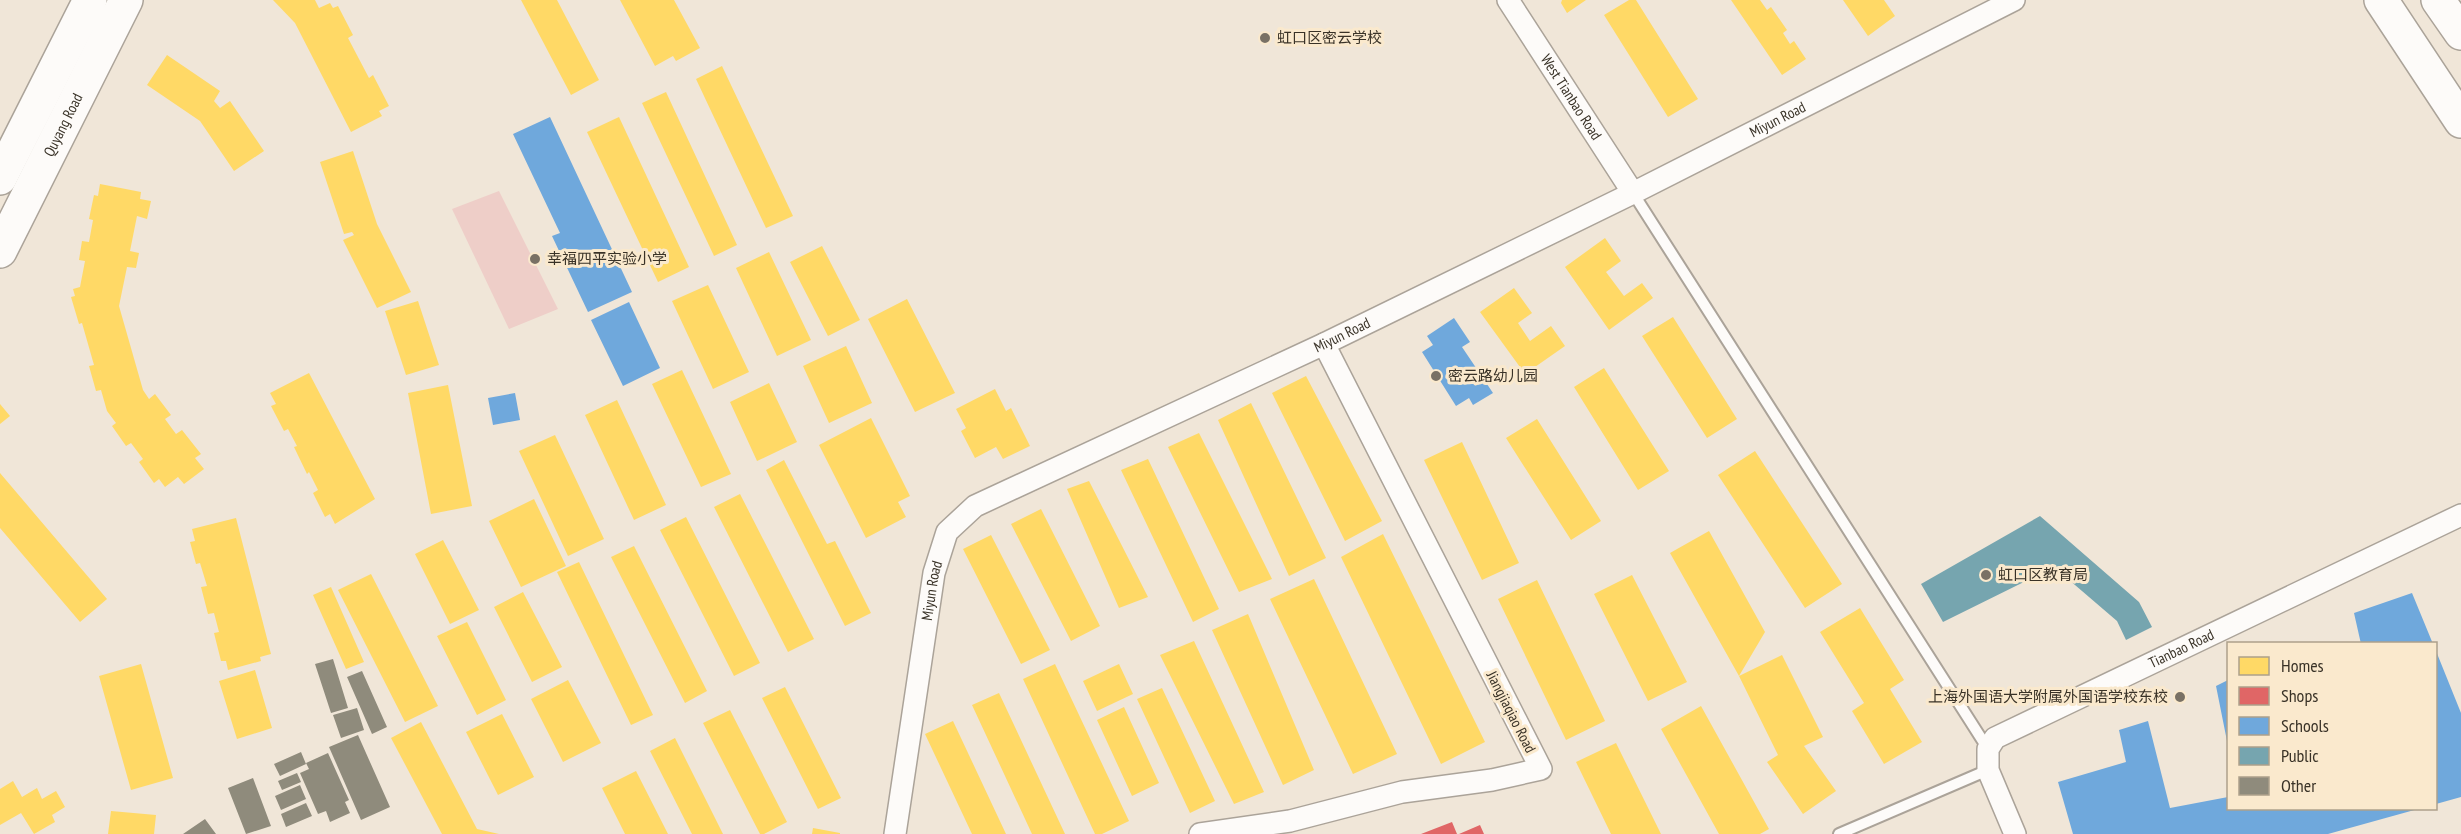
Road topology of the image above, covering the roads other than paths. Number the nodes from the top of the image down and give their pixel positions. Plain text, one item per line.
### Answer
1 (90, 0) edge
2 (126, 0) edge
3 (1508, 0) edge
4 (2014, 0) edge
5 (2381, 0) edge
6 (2438, 0) edge
7 (2461, 33) edge
8 (2461, 121) edge
9 (0, 178) edge
10 (1633, 193) junction
11 (0, 250) edge
12 (1324, 344) junction
13 (2461, 515) edge
14 (1988, 749) junction
15 (1988, 770) junction
16 (895, 834) edge
17 (1200, 834) edge
18 (1839, 834) edge
19 (2015, 834) edge

1 - 9 main road
2 - 11 main road, Quyang Road
3 - 10 street, West Tianbao Road
4 - 10 street, Miyun Road
5 - 8 main road
6 - 7 main road
10 - 12 street, Miyun Road
10 - 14 lane
12 - 16 street, Miyun Road
12 - 17 street, Jiangjiaqiao Road
13 - 14 street, Tianbao Road
14 - 15 street
15 - 18 lane
15 - 19 street

